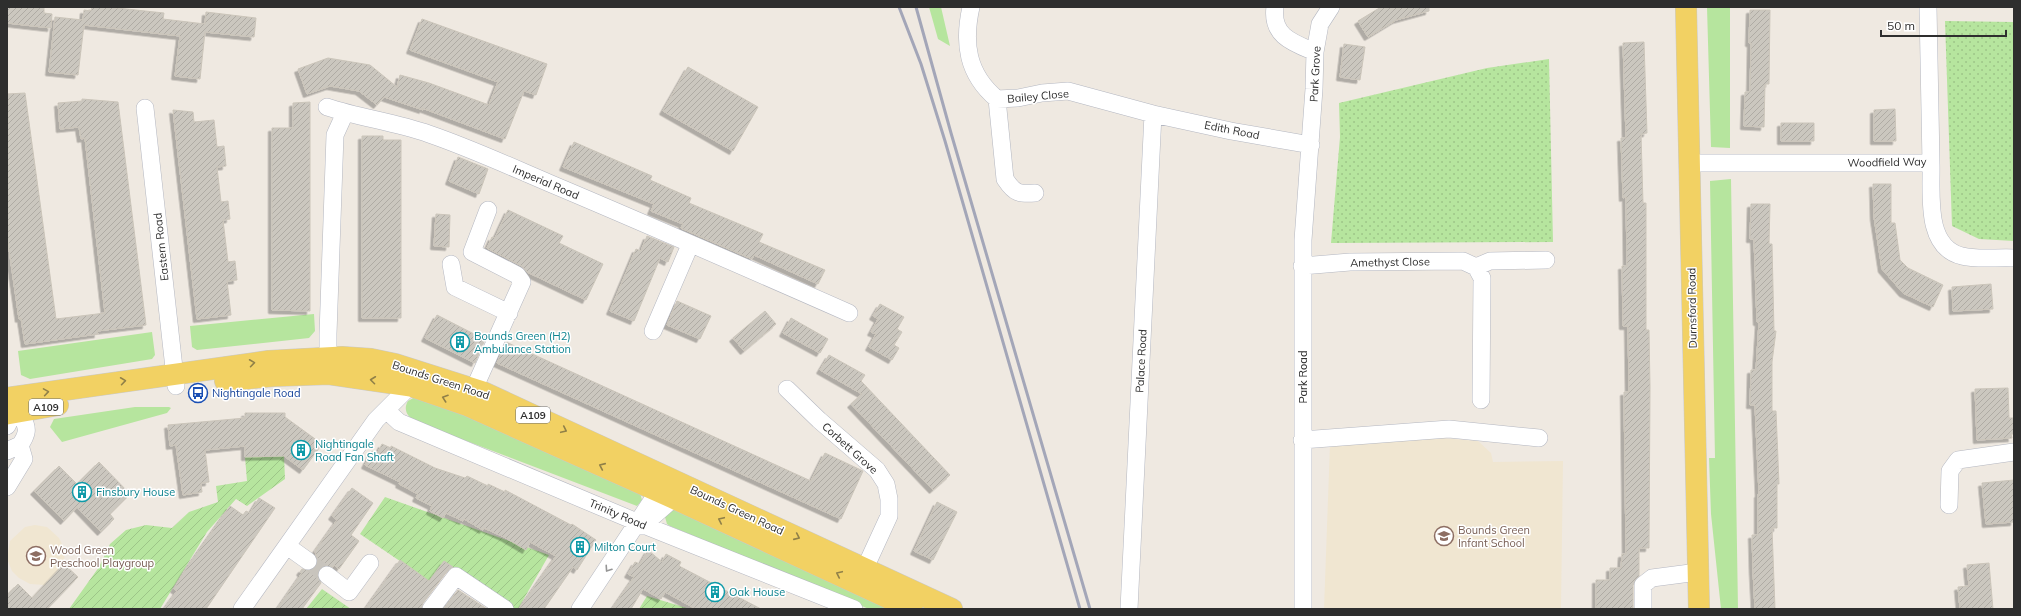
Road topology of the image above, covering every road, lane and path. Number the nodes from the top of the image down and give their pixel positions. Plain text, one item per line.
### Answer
1 (971, 7) edge
2 (1275, 7) edge
3 (1331, 7) edge
4 (1686, 7) edge
5 (1928, 7) edge
6 (1315, 52) junction
7 (997, 99) junction
8 (327, 107) dead end
9 (145, 108) dead end
10 (345, 113) junction
11 (1154, 114) junction
12 (1311, 145) junction
13 (1689, 163) junction
14 (1932, 163) junction
15 (1035, 193) dead end
16 (488, 210) dead end
17 (690, 245) junction
18 (2014, 258) edge
19 (1546, 260) dead end
20 (451, 264) dead end
21 (1302, 266) junction
22 (1476, 267) junction
23 (509, 313) junction
24 (848, 313) dead end
25 (653, 331) dead end
26 (328, 366) junction
27 (418, 379) junction
28 (176, 380) junction
29 (787, 389) dead end
30 (470, 397) junction
31 (1481, 400) dead end
32 (9, 409) edge
33 (386, 410) junction
34 (1539, 438) dead end
35 (1302, 440) junction
36 (14, 448) edge
37 (2014, 452) edge
38 (7, 487) edge
39 (671, 488) junction
40 (1950, 505) dead end
41 (642, 525) junction
42 (286, 546) junction
43 (308, 561) tunnel mouth
44 (370, 563) dead end
45 (1698, 572) junction
46 (327, 575) tunnel mouth
47 (862, 576) junction
48 (915, 604) edge
49 (242, 609) edge
50 (431, 609) edge
51 (505, 609) edge
52 (580, 609) edge
53 (854, 609) edge
54 (952, 609) edge
55 (1129, 609) edge
56 (1303, 609) edge
57 (1643, 609) edge
58 (1699, 609) edge

1 - 7 street, Bailey Close
2 - 6 street
3 - 6 street, Park Grove
4 - 13 main road, Durnsford Road
5 - 14 street, Woodfield Way
6 - 12 street, Park Grove
7 - 11 street, Bailey Close
7 - 15 street
8 - 10 street, Imperial Road
9 - 28 street, Eastern Road
10 - 17 street, Imperial Road
10 - 26 street
11 - 12 street, Edith Road
11 - 55 street, Palace Road
12 - 21 street, Park Road
13 - 14 street, Woodfield Way
13 - 45 main road, Durnsford Road
14 - 18 street
16 - 23 street
17 - 24 street, Imperial Road
17 - 25 street
19 - 22 street
20 - 23 street
21 - 22 street, Amethyst Close
21 - 35 street, Park Road
22 - 31 street
23 - 30 street
26 - 27 main road, Bounds Green Road / A109
26 - 28 main road, Bounds Green Road / A109
27 - 30 main road, Bounds Green Road / A109
27 - 33 street
28 - 32 main road, Bounds Green Road / A109
29 - 47 street, Corbett Grove
30 - 39 main road, Bounds Green Road / A109
32 - 36 street
33 - 41 street, Trinity Road
33 - 42 street
34 - 35 street
35 - 56 street, Park Road
36 - 38 street
37 - 40 street
39 - 41 street
39 - 47 main road, Bounds Green Road / A109
41 -> 52 street
41 - 53 street, Trinity Road
42 - 43 street
42 - 49 street
44 - 46 street
45 - 57 street
45 - 58 main road, Durnsford Road
47 - 48 main road, Bounds Green Road / A109
48 - 54 main road, Bounds Green Road / A109
50 - 51 street

